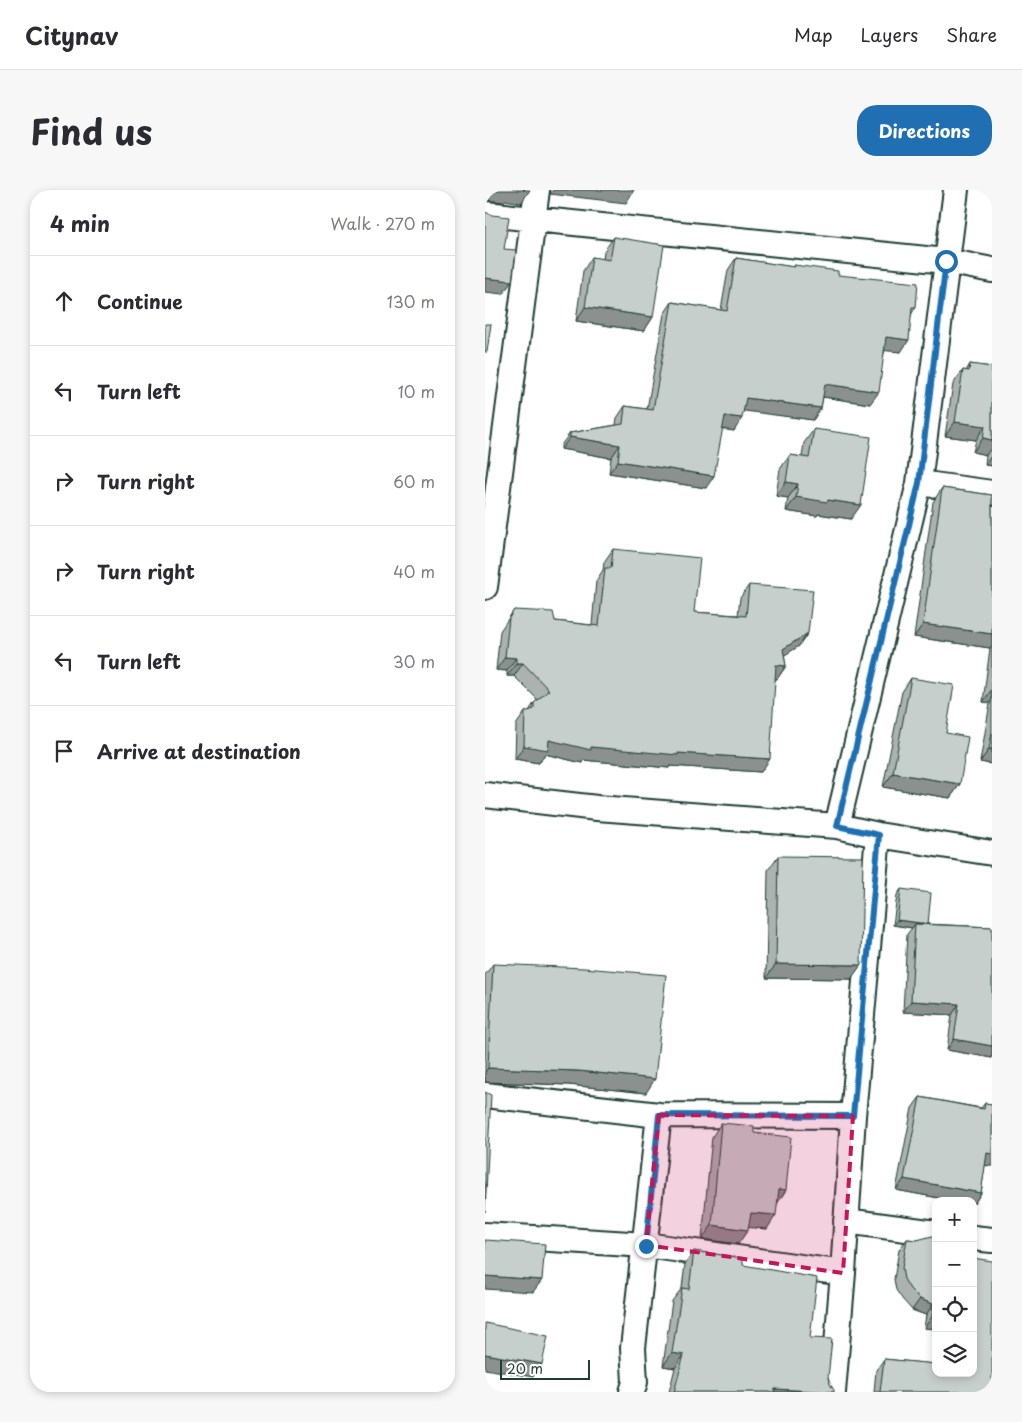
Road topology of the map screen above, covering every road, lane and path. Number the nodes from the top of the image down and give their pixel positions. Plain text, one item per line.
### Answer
1 (537, 190) edge
2 (956, 190) edge
3 (485, 214) edge
4 (532, 219) junction
5 (946, 261) junction
6 (992, 270) edge
7 (919, 483) junction
8 (992, 493) edge
9 (485, 586) edge
10 (485, 796) edge
11 (837, 826) junction
12 (879, 835) junction
13 (992, 853) edge
14 (485, 1095) edge
15 (659, 1115) junction
16 (853, 1116) junction
17 (846, 1221) junction
18 (932, 1232) edge
19 (485, 1236) edge
20 (977, 1238) edge
21 (992, 1240) edge
22 (646, 1246) junction
23 (843, 1273) junction
24 (631, 1392) edge
25 (833, 1392) edge

1 - 4 street
2 - 5 street
3 - 4 street
4 - 5 street
4 - 9 street
5 - 6 street
5 - 7 street
7 - 8 street
7 - 11 street
10 - 11 street
11 - 12 street
12 - 13 street
12 - 16 street
14 - 15 street
15 - 16 street
15 - 22 street
16 - 17 street
17 - 18 street
17 - 23 street
19 - 22 street
20 - 21 street
22 - 23 street
22 - 24 street
23 - 25 street

